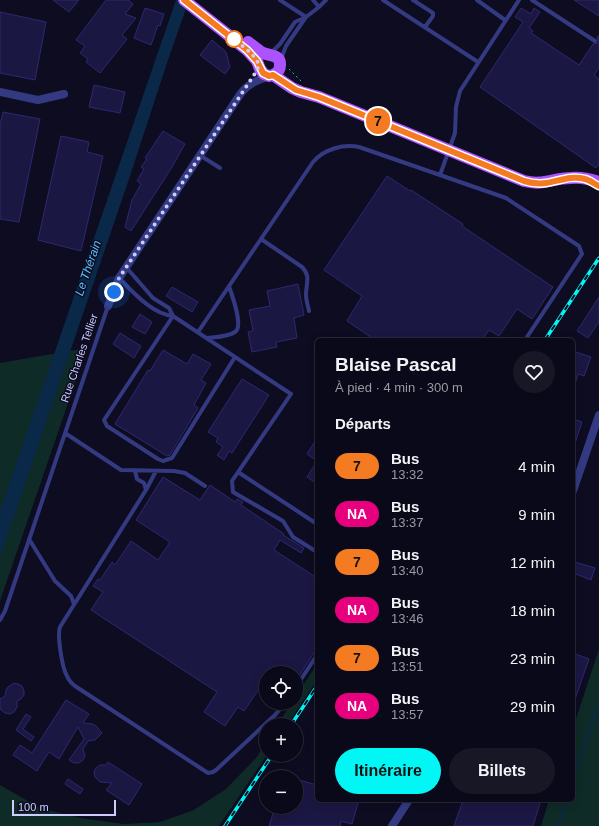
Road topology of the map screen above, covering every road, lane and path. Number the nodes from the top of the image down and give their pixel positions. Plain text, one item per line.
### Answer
1 (280, 0) edge
2 (313, 0) edge
3 (326, 0) edge
4 (383, 0) edge
5 (413, 0) edge
6 (477, 0) edge
7 (519, 0) edge
8 (532, 0) edge
9 (192, 2) edge
10 (319, 7) junction
11 (306, 17) junction
12 (506, 20) junction
13 (425, 27) junction
14 (595, 41) dead end
15 (264, 60) junction
16 (478, 62) junction
17 (276, 70) junction
18 (249, 85) junction
19 (0, 92) edge
20 (64, 94) dead end
21 (201, 156) junction
22 (220, 168) dead end
23 (440, 175) junction
24 (585, 179) junction
25 (599, 182) edge
26 (599, 186) edge
27 (261, 239) junction
28 (126, 267) junction
29 (119, 278) junction
30 (229, 286) junction
31 (108, 306) joint
32 (309, 311) dead end
33 (174, 316) junction
34 (198, 332) junction
35 (207, 338) junction
36 (526, 338) edge
37 (235, 357) junction
38 (599, 415) edge
39 (65, 433) junction
40 (135, 471) junction
41 (156, 471) junction
42 (238, 472) junction
43 (575, 485) edge
44 (205, 486) dead end
45 (146, 490) junction
46 (315, 523) edge
47 (29, 539) junction
48 (315, 551) edge
49 (74, 604) junction
50 (0, 620) edge
51 (315, 658) edge
52 (303, 676) edge
53 (280, 710) edge
54 (408, 802) edge
55 (392, 826) edge

1 - 11 lane
2 - 10 lane
3 - 10 lane
4 - 13 lane
5 - 13 lane
6 - 12 lane
7 - 12 lane
8 - 14 lane
9 - 15 main road
10 - 11 lane
11 - 15 lane
11 - 17 lane
12 - 16 lane
13 - 16 lane
15 - 17 main road
15 - 17 main road
15 - 18 street, Rue Charles Tellier
16 - 23 lane
17 - 18 street, Rue Charles Tellier
17 - 24 main road
18 - 21 street, Rue Charles Tellier
19 - 20 street
21 - 22 lane
21 - 28 street, Rue Charles Tellier
23 - 27 lane
23 - 36 lane
24 - 25 main road
24 - 26 main road
27 - 30 lane
27 - 32 lane
28 - 29 street, Rue Charles Tellier
28 - 33 lane
29 - 31 street, Rue Charles Tellier
29 - 33 lane
30 - 34 lane
30 - 35 lane
31 - 39 lane, Rue Charles Tellier
33 - 34 lane
33 - 37 lane
34 - 35 lane
35 - 37 lane
37 - 42 lane
38 - 43 street
39 - 40 lane
39 - 47 lane, Rue Charles Tellier
40 - 41 lane
40 - 45 lane
41 - 44 lane
41 - 45 lane
42 - 46 lane
42 - 48 lane
45 - 49 lane
47 - 49 lane
47 - 50 lane, Rue Charles Tellier
49 - 53 lane
51 - 52 lane
54 - 55 street

